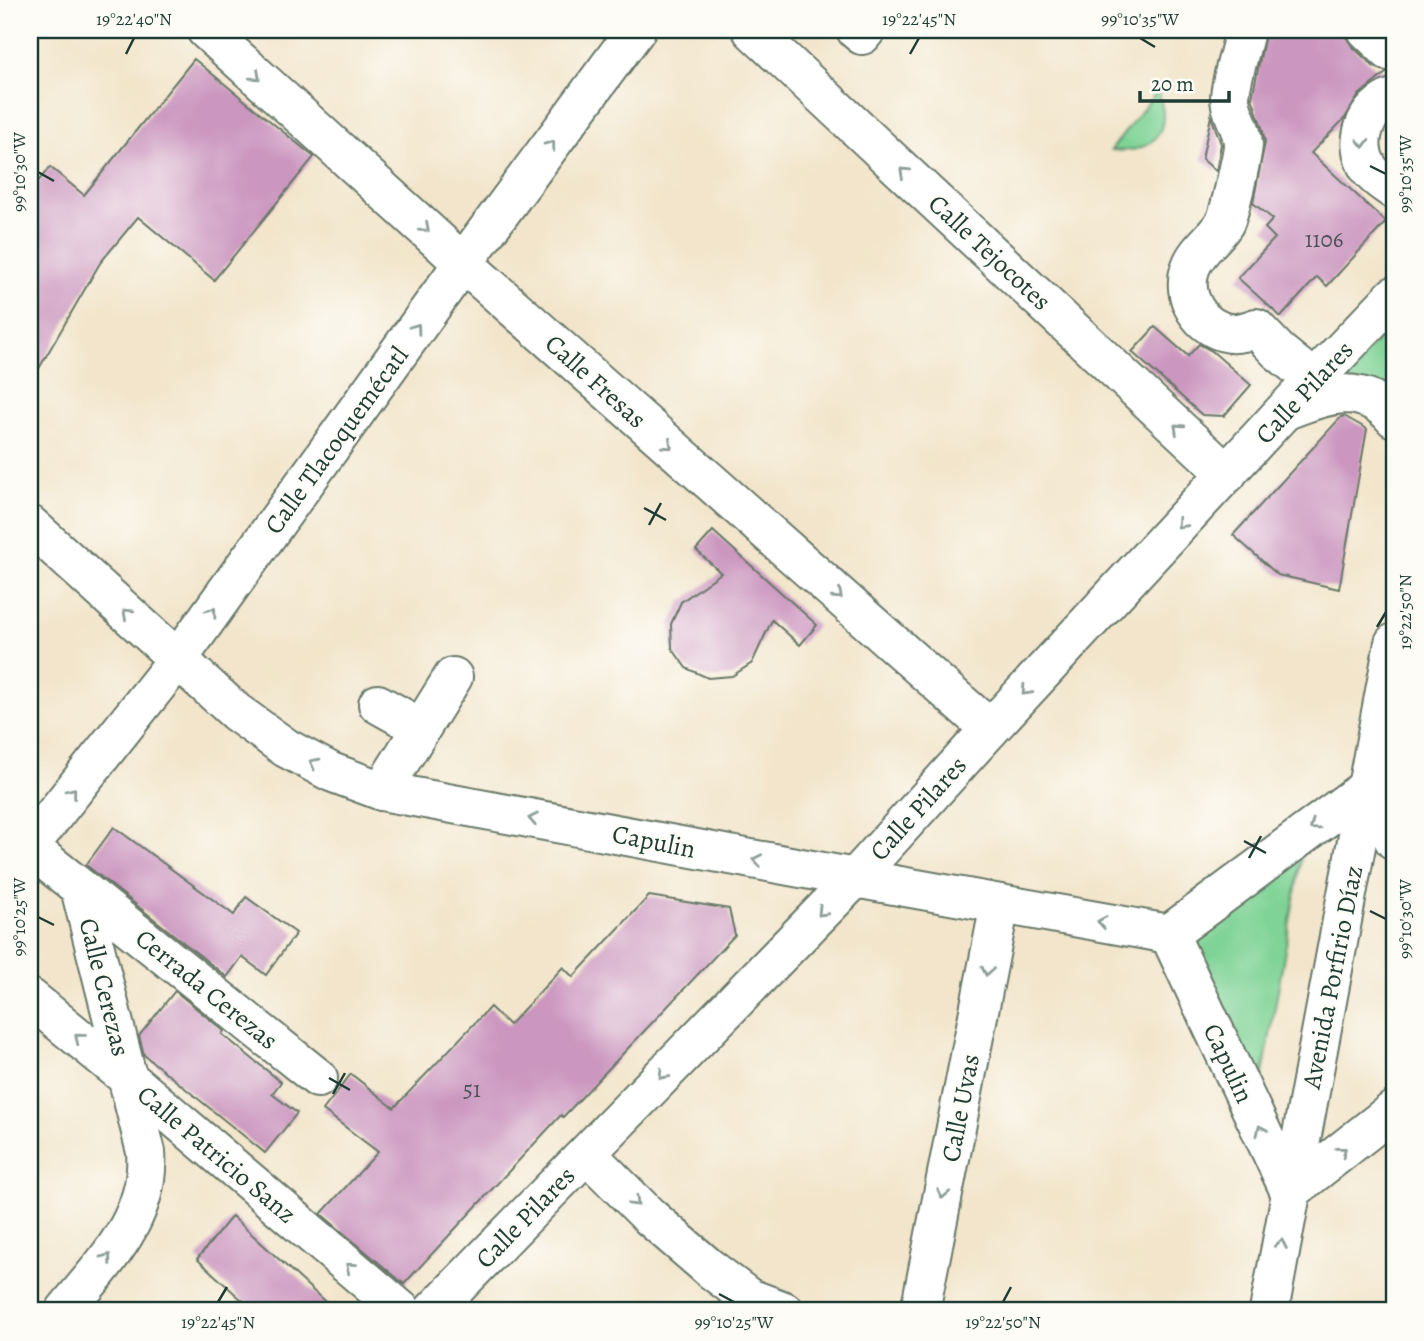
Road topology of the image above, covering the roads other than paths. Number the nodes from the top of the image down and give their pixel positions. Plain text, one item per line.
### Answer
1 (206, 30) edge
2 (636, 30) edge
3 (752, 30) edge
4 (856, 30) edge
5 (866, 30) edge
6 (1245, 30) edge
7 (1394, 97) edge
8 (1394, 190) edge
9 (463, 263) junction
10 (1394, 296) edge
11 (1315, 381) junction
12 (1284, 411) junction
13 (1394, 418) edge
14 (1227, 474) junction
15 (30, 525) edge
16 (1394, 643) edge
17 (178, 659) junction
18 (453, 677) dead end
19 (378, 704) dead end
20 (421, 727) junction
21 (990, 729) junction
22 (1369, 786) junction
23 (382, 791) junction
24 (1394, 840) edge
25 (30, 846) edge
26 (855, 878) junction
27 (80, 888) junction
28 (1000, 904) junction
29 (1169, 934) junction
30 (30, 998) edge
31 (128, 1078) junction
32 (318, 1078) dead end
33 (1394, 1110) edge
34 (586, 1154) junction
35 (1290, 1192) junction
36 (65, 1311) edge
37 (402, 1311) edge
38 (433, 1311) edge
39 (784, 1311) edge
40 (920, 1311) edge
41 (1269, 1311) edge

1 -> 9 street, Calle Fresas
9 -> 2 street, Calle Tlacoquemécatl
14 -> 3 street, Calle Tejocotes
4 - 5 street
6 - 11 street
7 -> 8 street
17 -> 9 street, Calle Tlacoquemécatl
9 -> 21 street, Calle Fresas
10 - 11 street, Calle Pilares
11 - 12 street, Calle Pilares
12 - 13 street
12 - 14 street, Calle Pilares
14 -> 21 street, Calle Pilares
17 -> 15 street, Capulin
16 - 22 street, Avenida Porfirio Díaz
23 -> 17 street, Capulin
25 -> 17 street, Calle Tlacoquemécatl
18 - 20 street
19 - 20 street
20 - 23 street
21 - 26 street, Calle Pilares
22 - 24 street
22 -> 29 street
22 - 35 street, Avenida Porfirio Díaz
26 -> 23 street, Capulin
25 - 27 street, Cerrada Cerezas
26 - 28 street, Capulin
26 -> 34 street, Calle Pilares
27 - 31 street, Calle Cerezas
27 - 32 street, Cerrada Cerezas
29 -> 28 street, Capulin
28 -> 40 street, Calle Uvas
35 -> 29 street, Capulin
31 -> 30 street, Calle Patricio Sanz
36 -> 31 street, Calle Cerezas
37 -> 31 street, Calle Patricio Sanz
35 -> 33 street
34 - 38 street, Calle Pilares
34 -> 39 street
41 -> 35 street, Avenida Porfirio Díaz

